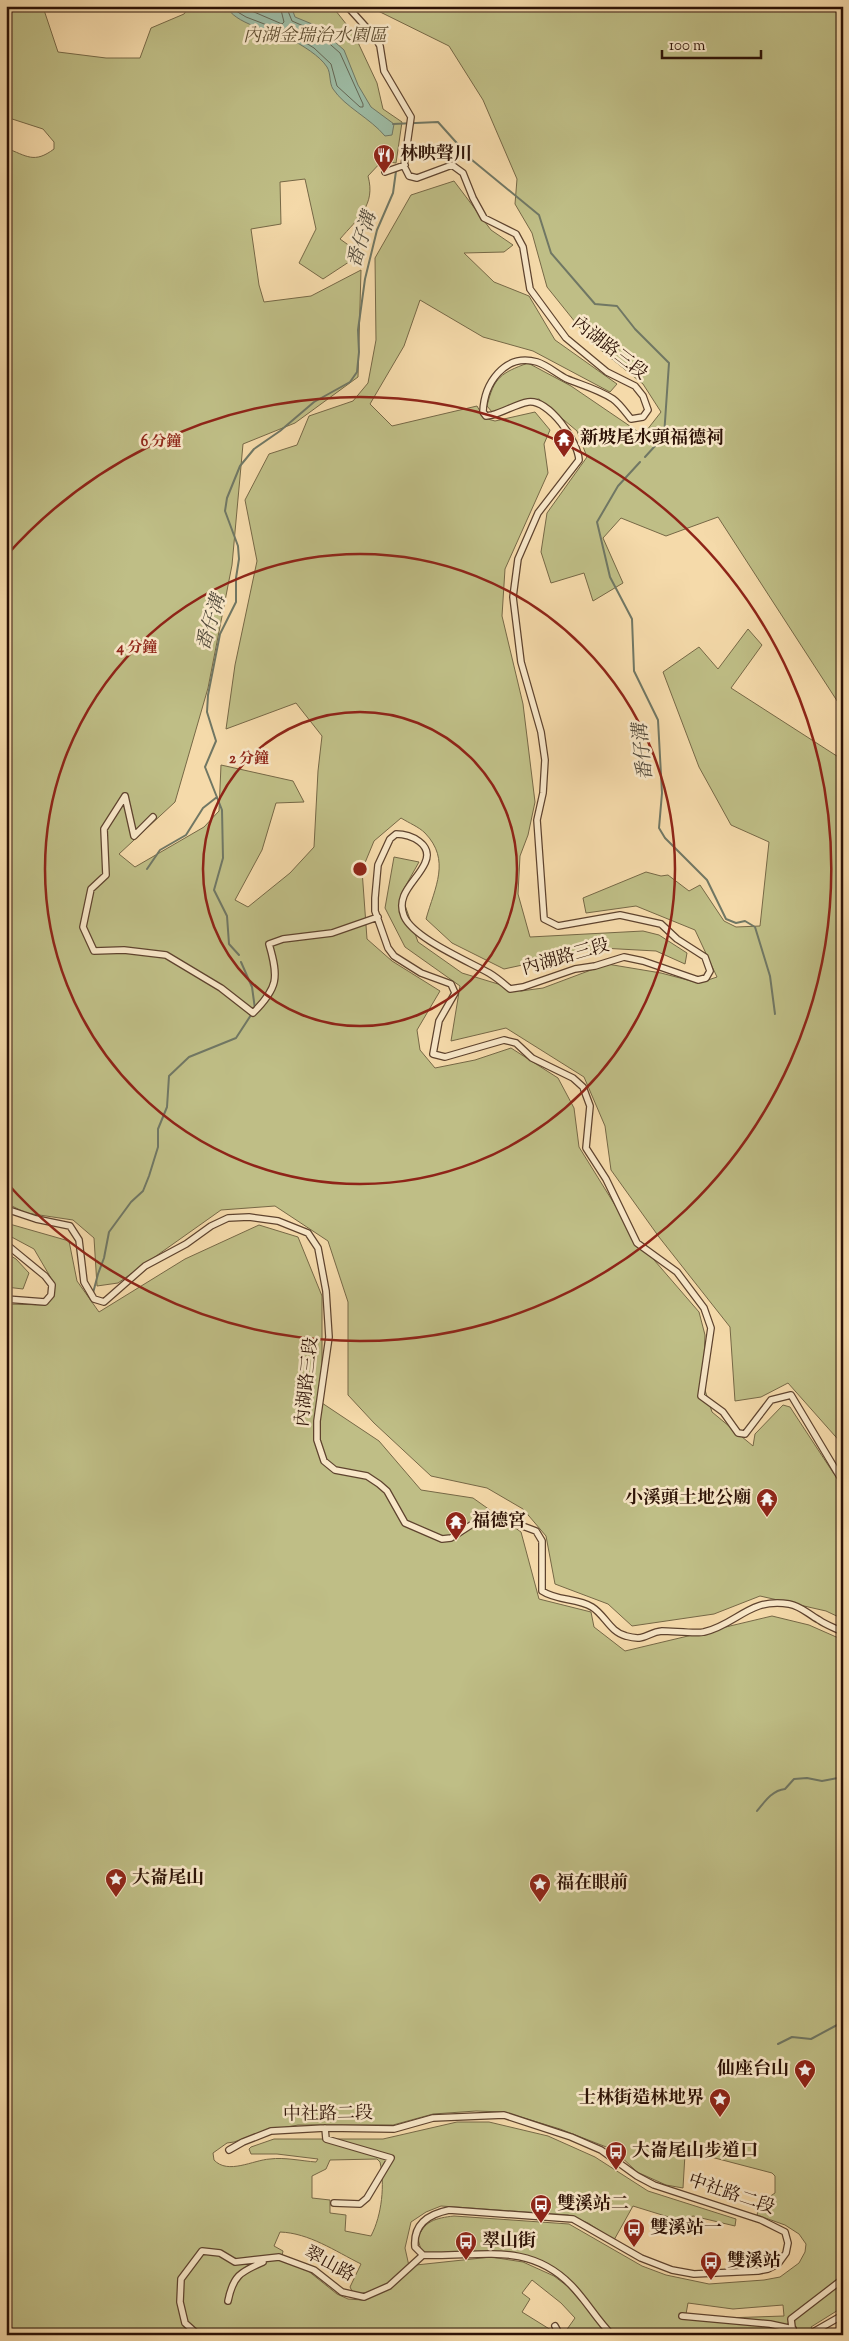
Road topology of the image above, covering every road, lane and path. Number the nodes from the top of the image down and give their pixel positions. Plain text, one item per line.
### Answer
1 (347, 6) edge
2 (404, 165) junction
3 (385, 172) dead end
4 (153, 817) dead end
5 (378, 917) junction
6 (6, 1209) edge
7 (6, 1244) edge
8 (6, 1299) edge
9 (843, 1482) edge
10 (843, 1632) edge
11 (326, 2128) junction
12 (229, 2150) dead end
13 (334, 2203) dead end
14 (423, 2255) junction
15 (268, 2260) junction
16 (839, 2282) dead end
17 (228, 2301) dead end
18 (843, 2314) edge
19 (682, 2316) dead end
20 (554, 2326) dead end
21 (843, 2330) edge
22 (195, 2332) dead end
23 (793, 2332) edge
24 (560, 2335) edge
25 (612, 2335) edge
26 (813, 2335) edge
27 (838, 2335) edge

1 - 2 street
2 - 3 street
2 - 5 street, 內湖路三段
4 - 5 street
5 - 9 street, 內湖路三段
6 - 10 street, 內湖路三段
7 - 8 street
11 - 12 street, 中社路二段
11 - 13 street
11 - 14 street, 中社路二段
14 - 15 street, 翠山路
14 - 25 street
15 - 17 street
15 - 22 street, 翠山路
16 - 23 street
18 - 26 street
19 - 23 street
20 - 24 street
21 - 27 street

